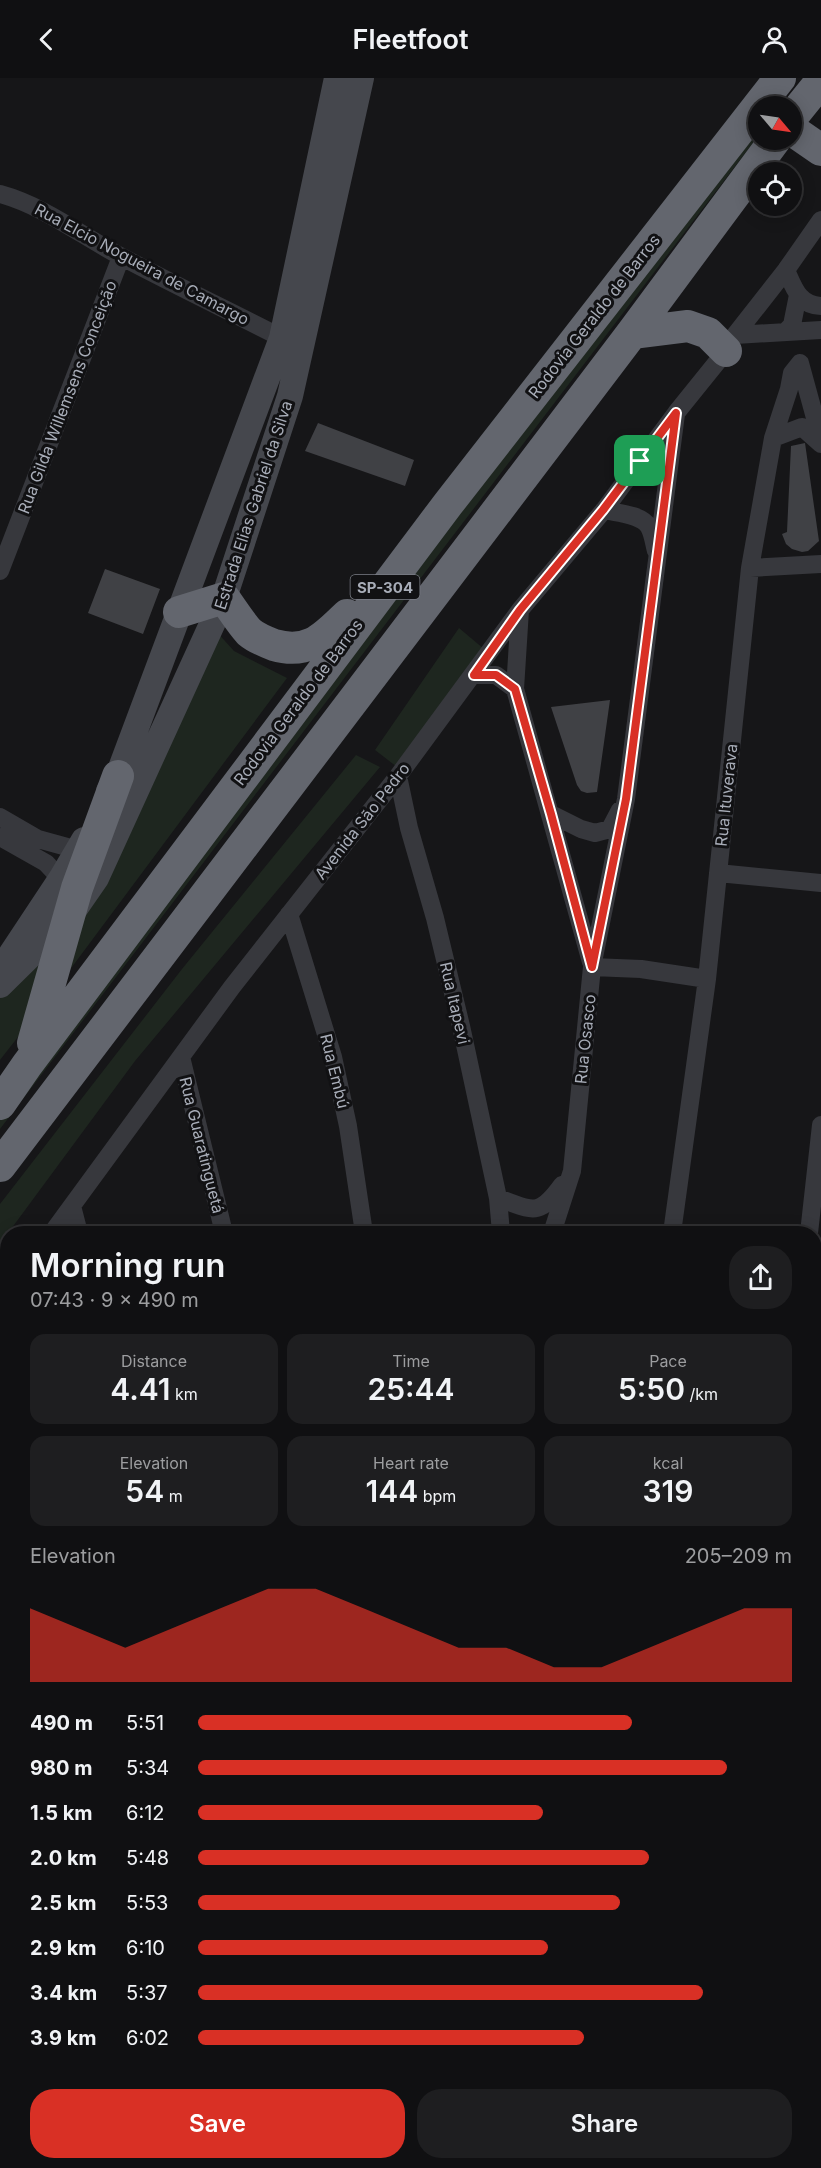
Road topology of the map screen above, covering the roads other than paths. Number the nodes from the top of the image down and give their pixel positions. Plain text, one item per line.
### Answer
1 (337, 78) edge
2 (361, 78) edge
3 (780, 78) edge
4 (821, 81) edge
5 (802, 105) edge
6 (802, 137) edge
7 (768, 150) edge
8 (821, 150) edge
9 (0, 194) edge
10 (821, 220) edge
11 (121, 257) junction
12 (786, 270) junction
13 (798, 295) junction
14 (821, 306) edge
15 (821, 330) edge
16 (786, 331) junction
17 (632, 333) junction
18 (282, 338) junction
19 (730, 343) junction
20 (676, 413) junction
21 (773, 438) junction
22 (821, 442) edge
23 (448, 504) junction
24 (603, 510) junction
25 (658, 559) junction
26 (821, 564) edge
27 (750, 568) junction
28 (0, 571) edge
29 (224, 598) junction
30 (520, 610) junction
31 (179, 612) junction
32 (474, 675) junction
33 (515, 689) junction
34 (118, 776) junction
35 (398, 776) junction
36 (626, 799) junction
37 (551, 814) junction
38 (0, 817) edge
39 (0, 837) edge
40 (78, 850) junction
41 (718, 873) junction
42 (61, 879) junction
43 (821, 883) edge
44 (289, 914) junction
45 (69, 917) junction
46 (592, 967) junction
47 (0, 971) edge
48 (707, 979) junction
49 (0, 985) edge
50 (181, 1057) junction
51 (27, 1065) junction
52 (0, 1104) edge
53 (821, 1125) edge
54 (0, 1166) edge
55 (572, 1171) junction
56 (498, 1198) junction
57 (72, 1206) junction
58 (57, 1226) edge
59 (78, 1226) edge
60 (222, 1226) edge
61 (363, 1226) edge
62 (500, 1226) edge
63 (554, 1226) edge
64 (673, 1226) edge
65 (810, 1226) edge

1 - 18 street, Estrada Elias Gabriel da Silva
2 - 29 street, Estrada Elias Gabriel da Silva
3 - 23 highway, Rodovia Geraldo de Barros / SP-304
4 - 5 highway
6 - 8 highway
7 - 17 highway, SP-304
9 - 11 street, Rua Elcio Nogueira de Camargo
10 - 12 street, Avenida São Pedro
11 - 18 street, Rua Elcio Nogueira de Camargo
11 - 28 street, Rua Gilda Willemsens Conceição
12 - 13 street
12 - 19 street, Avenida São Pedro
13 - 14 street
13 - 16 street
15 - 16 street
16 - 19 street
17 - 19 highway
17 - 54 highway, SP-304
18 - 31 street, Estrada Elias Gabriel da Silva
19 - 20 street, Avenida São Pedro
20 - 24 street, Avenida São Pedro
20 - 25 street, Rua Osasco
21 - 22 street
21 - 22 street, Rua Ituverava
21 - 27 street, Rua Ituverava
23 - 29 highway
23 - 51 highway, Rodovia Geraldo de Barros / SP-304
24 - 25 street, Rua Osasco
24 - 30 street, Avenida São Pedro
25 - 36 street, Rua Osasco
26 - 27 street
27 - 41 street, Rua Ituverava
29 - 31 highway
29 - 45 street, Estrada Elias Gabriel da Silva
30 - 32 street, Avenida São Pedro
30 - 33 street
31 - 34 street, Estrada Elias Gabriel da Silva
32 - 33 street
32 - 35 street, Avenida São Pedro
33 - 37 street
34 - 40 street, Estrada Elias Gabriel da Silva
34 - 45 highway
35 - 44 street, Avenida São Pedro
35 - 56 street, Rua Itapevi
36 - 37 street
36 - 46 street, Rua Osasco
37 - 46 street
38 - 40 street
39 - 42 street
40 - 42 street, Estrada Elias Gabriel da Silva
41 - 43 street
41 - 48 street, Rua Ituverava
42 - 47 street, Estrada Elias Gabriel da Silva
44 - 50 street, Avenida São Pedro
44 - 61 street, Rua Embú
45 - 49 street, Estrada Elias Gabriel da Silva
45 - 51 highway
46 - 48 street
46 - 55 street, Rua Osasco
48 - 64 street, Rua Ituverava
50 - 57 street, Avenida São Pedro
50 - 60 street, Rua Guaratinguetá
51 - 52 highway, Rodovia Geraldo de Barros / SP-304
53 - 65 street
55 - 56 street
55 - 63 street, Rua Osasco
56 - 62 street, Rua Itapevi
57 - 58 street, Avenida São Pedro
57 - 59 street

